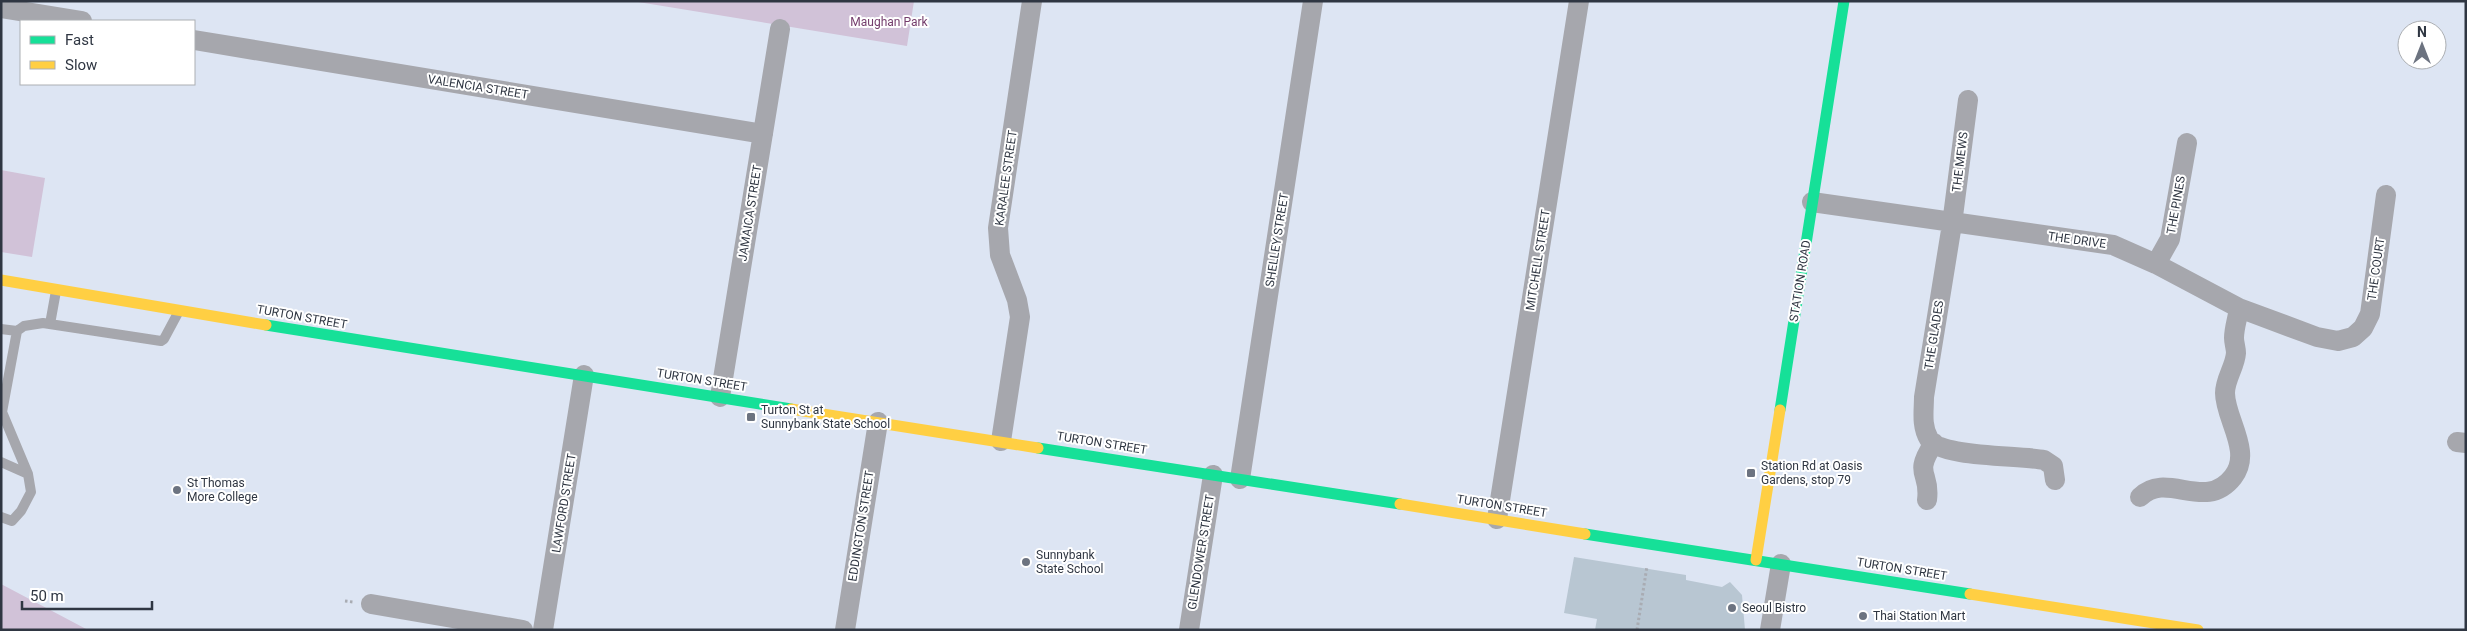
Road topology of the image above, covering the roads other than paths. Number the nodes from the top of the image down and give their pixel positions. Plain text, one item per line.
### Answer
1 (1032, 1) edge
2 (1313, 1) edge
3 (1578, 1) edge
4 (1844, 1) edge
5 (1, 8) edge
6 (76, 20) edge
7 (780, 29) dead end
8 (195, 40) edge
9 (1968, 100) dead end
10 (763, 134) junction
11 (2187, 143) dead end
12 (2386, 195) dead end
13 (1812, 202) junction
14 (1952, 224) junction
15 (2156, 264) junction
16 (1, 280) edge
17 (56, 289) junction
18 (2239, 308) junction
19 (179, 310) junction
20 (50, 324) junction
21 (1, 329) edge
22 (17, 331) junction
23 (2353, 337) joint
24 (584, 375) junction
25 (4, 381) edge
26 (720, 397) junction
27 (878, 422) junction
28 (1001, 441) junction
29 (1934, 443) junction
30 (1, 462) edge
31 (28, 474) junction
32 (1213, 475) junction
33 (1240, 479) junction
34 (2055, 480) dead end
35 (2140, 497) dead end
36 (1927, 500) dead end
37 (1, 517) edge
38 (1497, 519) junction
39 (1756, 560) junction
40 (1781, 564) junction
41 (371, 604) dead end
42 (2168, 627) edge
43 (524, 630) edge
44 (543, 630) edge
45 (845, 630) edge
46 (1189, 630) edge
47 (1770, 630) edge
48 (2198, 630) edge

1 - 28 street, KARALEE STREET
2 - 33 street, SHELLEY STREET
3 - 38 street, MITCHELL STREET
4 - 13 street, STATION ROAD
5 - 6 street
7 - 10 street, JAMAICA STREET
8 - 10 street, VALENCIA STREET
9 - 14 street, THE MEWS
10 - 26 street, JAMAICA STREET
11 - 15 street, THE PINES
12 - 23 street, THE COURT
13 - 14 street, THE DRIVE
13 - 39 street, STATION ROAD
14 - 15 street, THE DRIVE
14 - 29 street, THE GLADES
15 - 18 street, THE DRIVE
16 - 17 street, TURTON STREET
17 - 19 street, TURTON STREET
17 - 20 lane
18 - 23 street, THE DRIVE
18 - 35 street
19 - 20 lane
19 - 24 street, TURTON STREET
20 - 22 lane
21 - 22 lane
22 - 25 lane
24 - 26 street, TURTON STREET
24 - 44 street, LAWFORD STREET
25 - 31 lane
26 - 27 street, TURTON STREET
27 - 28 street, TURTON STREET
27 - 45 street, EDDINGTON STREET
28 - 32 street, TURTON STREET
29 - 34 street
29 - 36 street
30 - 31 lane
31 - 37 lane
32 - 33 street, TURTON STREET
32 - 46 street, GLENDOWER STREET
33 - 38 street, TURTON STREET
38 - 39 street, TURTON STREET
39 - 40 street, TURTON STREET
40 - 42 street, TURTON STREET
40 - 47 street
41 - 43 street
42 - 48 street, TURTON STREET

